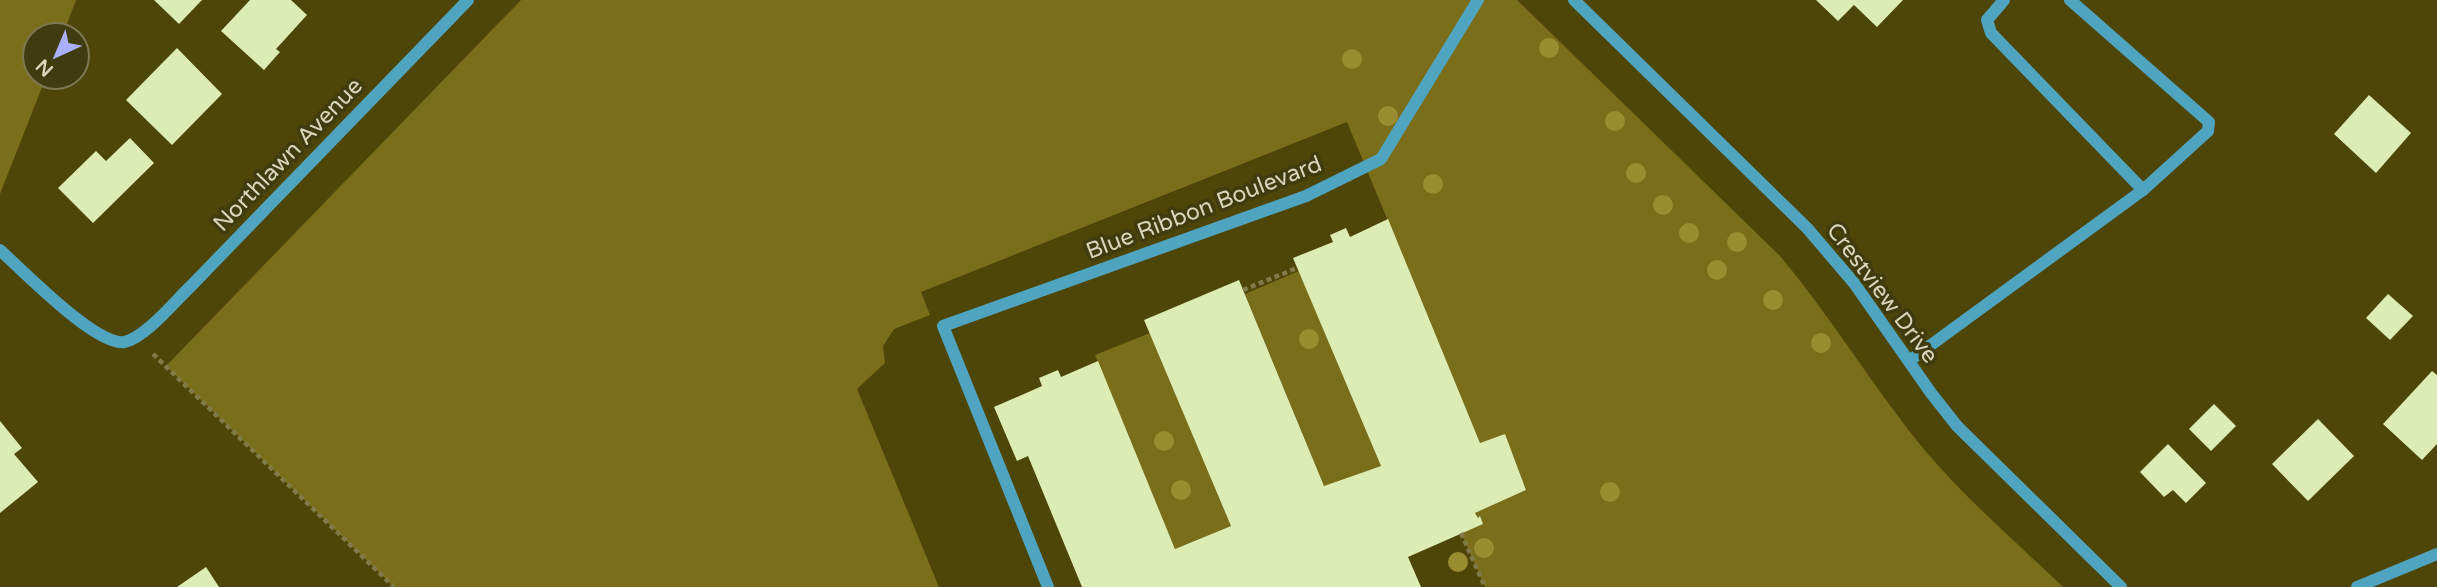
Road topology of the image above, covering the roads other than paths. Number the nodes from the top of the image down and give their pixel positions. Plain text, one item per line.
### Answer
1 (468, 0) edge
2 (1478, 0) edge
3 (1574, 0) edge
4 (2004, 0) edge
5 (2070, 0) edge
6 (2143, 190) junction
7 (0, 250) edge
8 (1909, 361) junction
9 (2437, 554) edge
10 (1048, 587) edge
11 (2121, 587) edge
12 (2357, 587) edge

1 - 7 street, Northlawn Avenue
2 - 10 street, Blue Ribbon Boulevard
3 - 8 street, Crestview Drive
4 - 6 street
5 - 6 street
6 - 8 street
8 - 11 street, Crestview Drive
9 - 12 street

